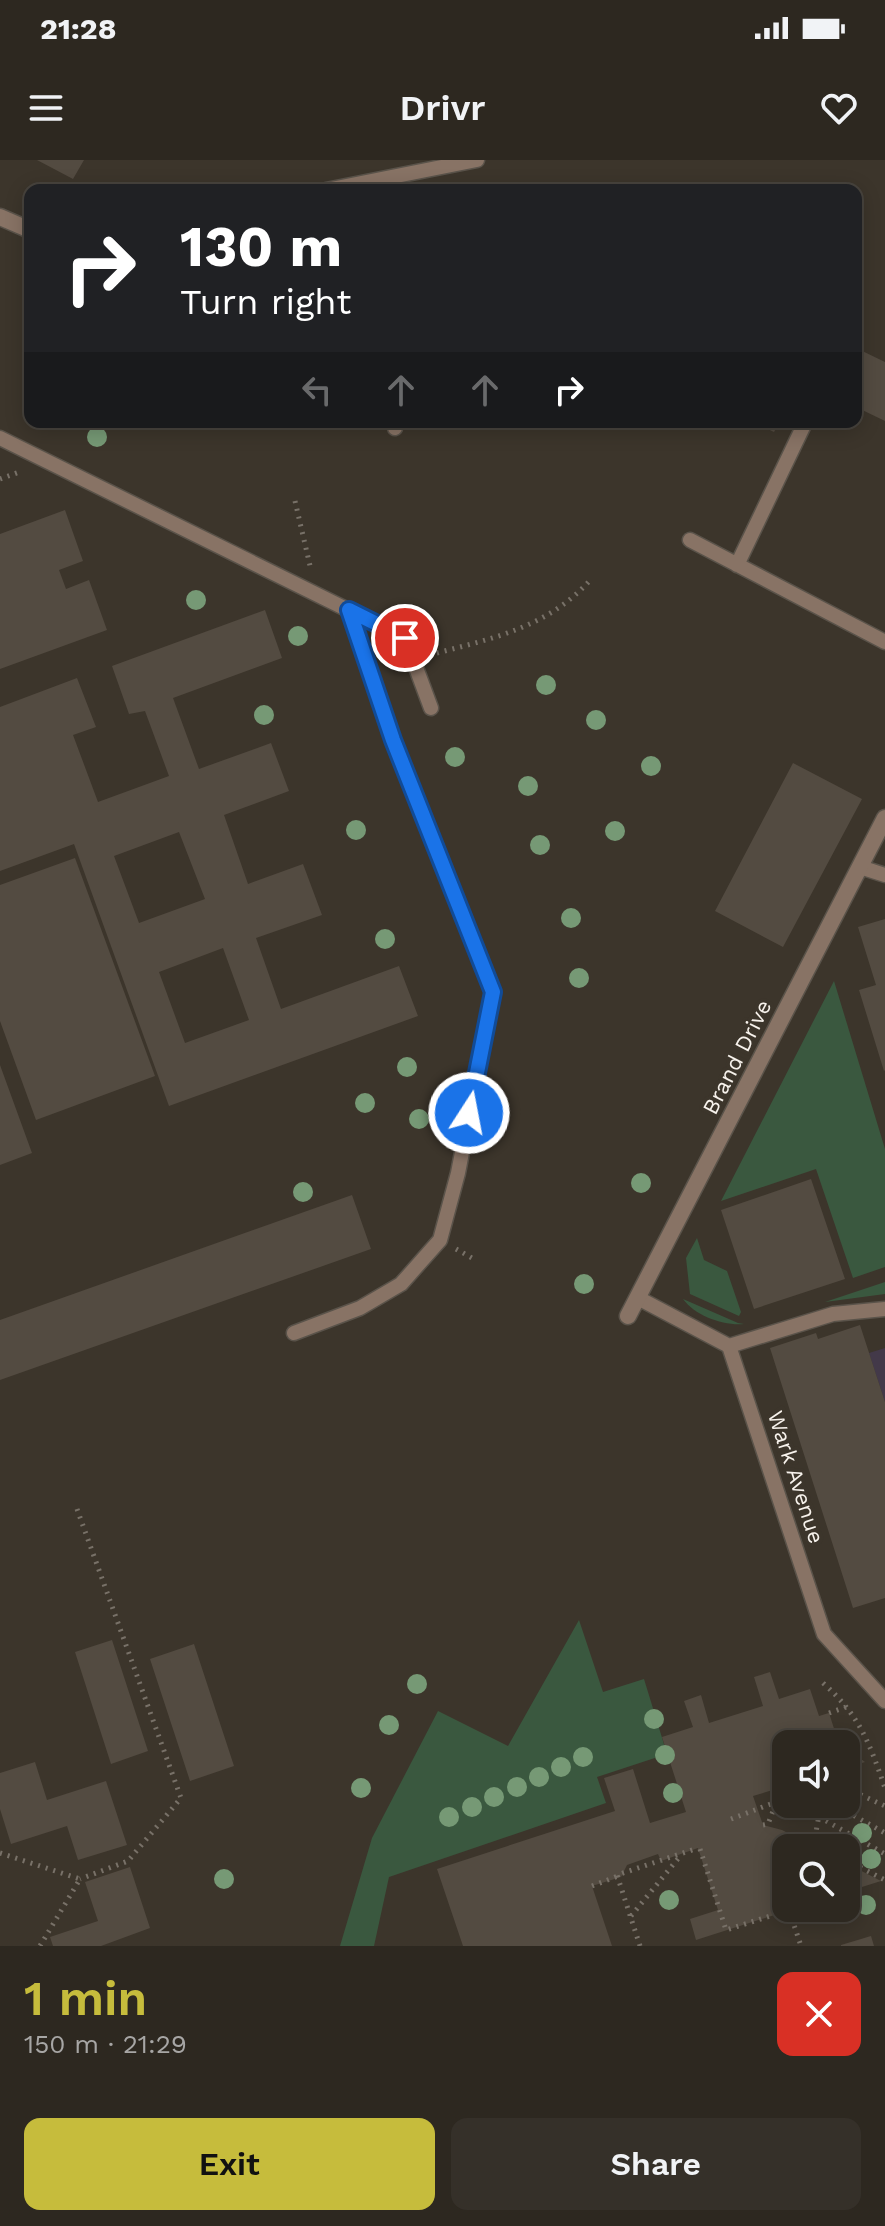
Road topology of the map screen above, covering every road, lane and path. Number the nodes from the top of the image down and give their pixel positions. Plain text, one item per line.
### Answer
1 (477, 160) edge
2 (356, 184) edge
3 (0, 217) edge
4 (24, 227) edge
5 (803, 428) edge
6 (0, 438) edge
7 (295, 501) dead end
8 (690, 540) dead end
9 (737, 565) junction
10 (592, 578) dead end
11 (317, 594) junction
12 (349, 610) junction
13 (885, 642) edge
14 (413, 660) junction
15 (431, 708) dead end
16 (885, 818) edge
17 (860, 867) junction
18 (885, 875) edge
19 (638, 1298) junction
20 (885, 1309) edge
21 (628, 1316) dead end
22 (294, 1333) dead end
23 (729, 1346) junction
24 (77, 1509) dead end
25 (823, 1683) dead end
26 (885, 1701) edge
27 (849, 1706) junction
28 (829, 1713) dead end
29 (885, 1788) edge
30 (860, 1794) edge
31 (772, 1805) edge
32 (885, 1806) edge
33 (772, 1816) edge
34 (824, 1818) edge
35 (858, 1818) edge
36 (731, 1819) dead end
37 (763, 1825) dead end
38 (885, 1833) edge
39 (0, 1853) edge
40 (681, 1854) junction
41 (885, 1854) edge
42 (860, 1867) edge
43 (617, 1875) junction
44 (80, 1879) junction
45 (885, 1880) edge
46 (592, 1886) dead end
47 (631, 1916) junction
48 (40, 1946) edge
49 (640, 1946) edge
50 (801, 1946) edge

1 - 2 lane
3 - 4 street
5 - 9 lane
6 - 11 lane
7 - 11 path
8 - 9 lane
9 - 13 lane
10 - 14 path
11 - 12 lane
12 - 14 lane
12 - 22 lane
14 - 15 lane
16 - 17 street, Brand Drive
17 - 18 lane
17 - 19 street, Brand Drive
19 - 21 street, Brand Drive
19 - 23 lane
20 - 23 lane
23 - 26 lane, Wark Avenue
24 - 44 path
25 - 27 path
27 - 28 path
27 - 29 path
30 - 32 path
31 - 36 path
33 - 37 path
34 - 41 path
35 - 38 path
39 - 44 path
40 - 43 path
40 - 47 path
40 - 50 path
42 - 45 path
43 - 46 path
43 - 47 path
44 - 48 path
47 - 49 path

